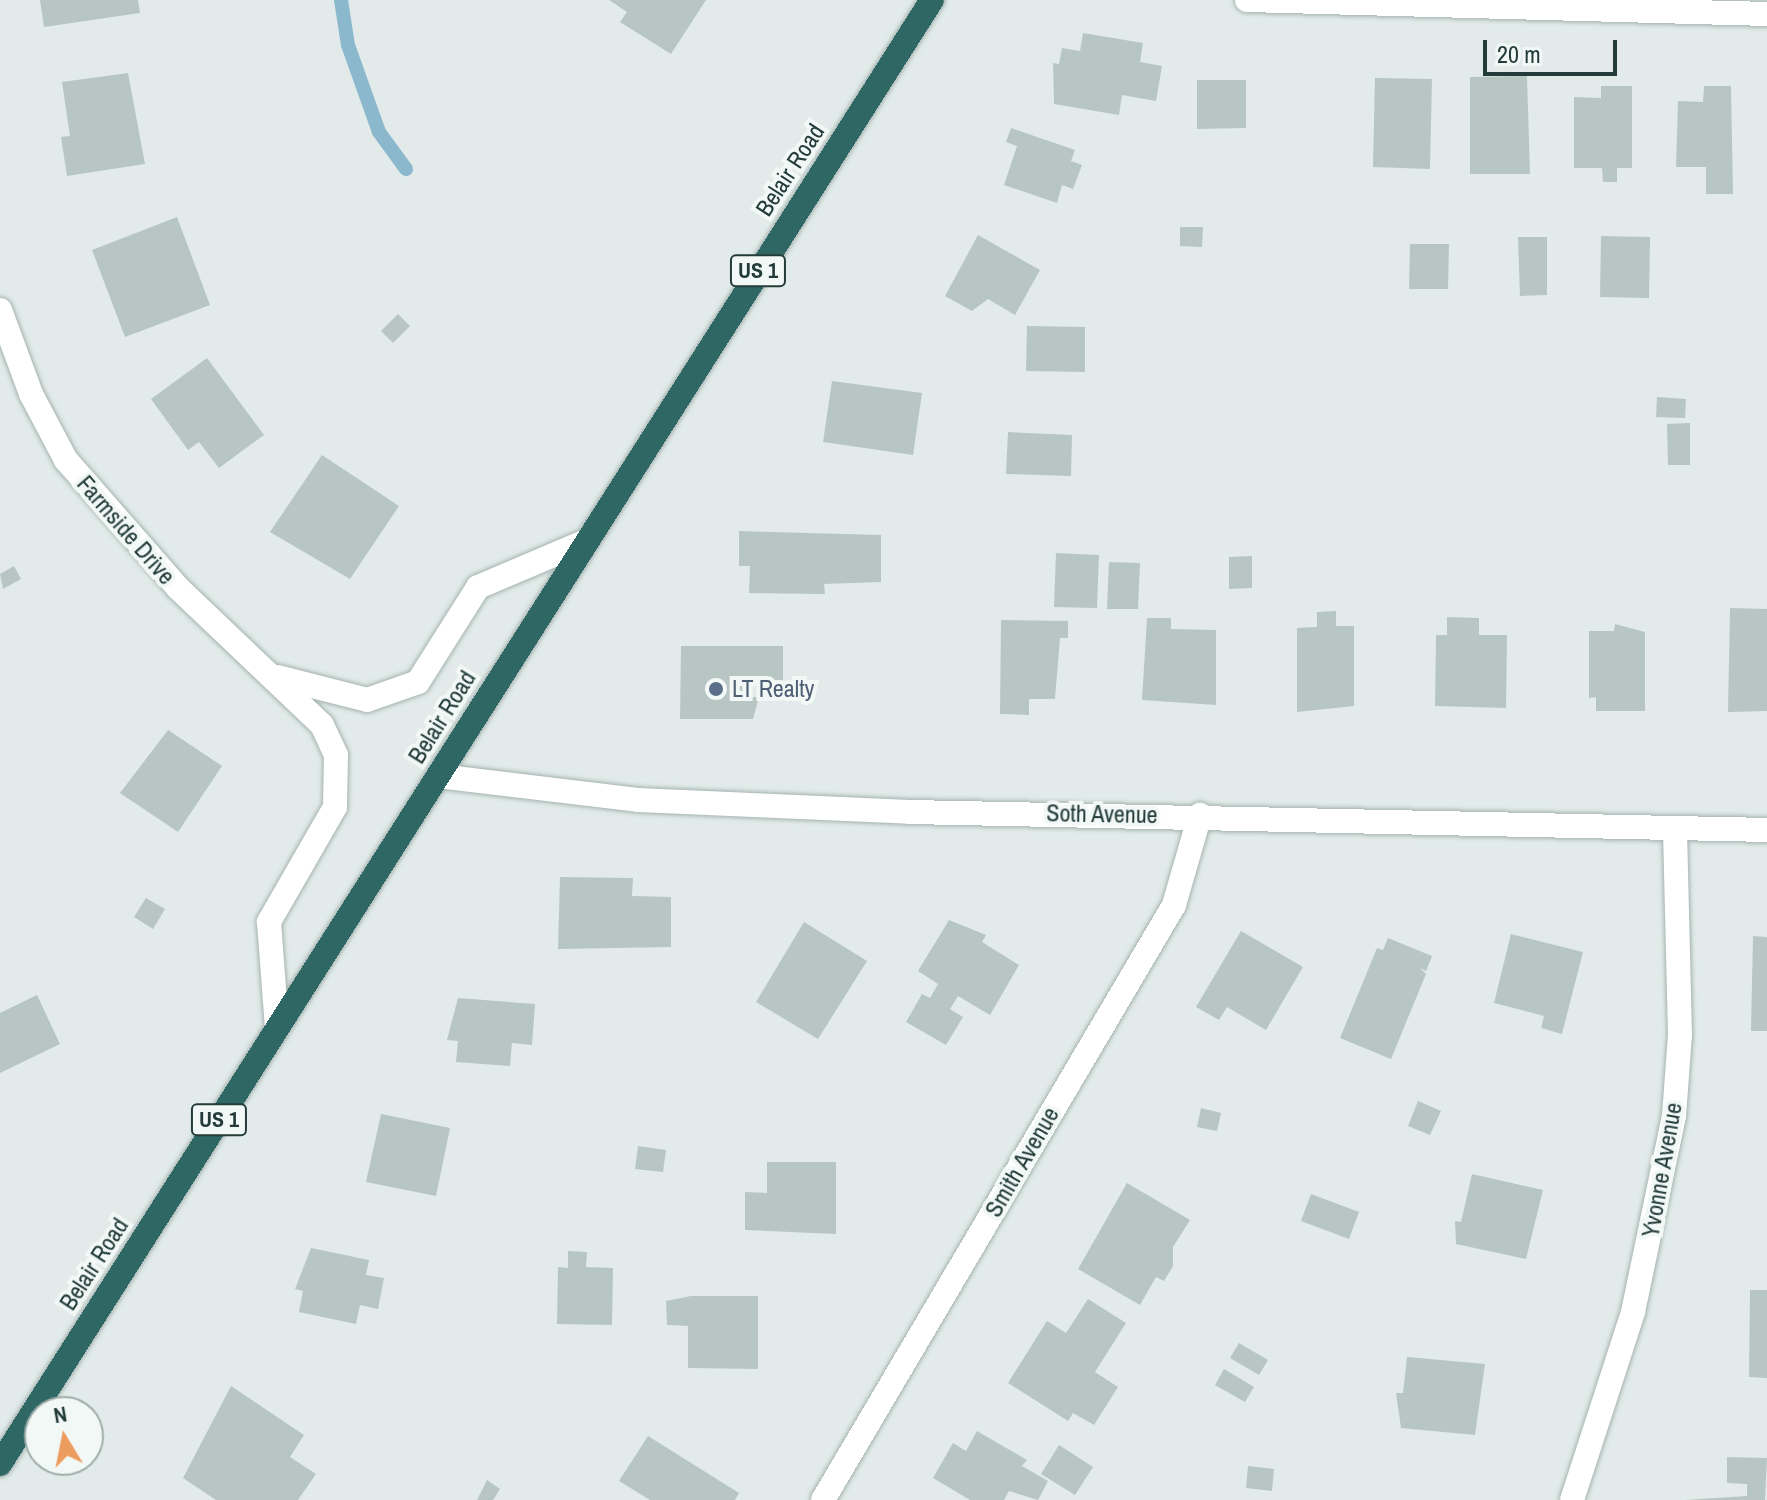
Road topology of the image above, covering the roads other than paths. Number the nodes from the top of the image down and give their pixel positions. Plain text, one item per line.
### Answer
1 (932, 0) edge
2 (1247, 0) edge
3 (1767, 14) edge
4 (2, 323) edge
5 (584, 542) junction
6 (275, 676) junction
7 (438, 776) junction
8 (1200, 815) junction
9 (1675, 829) junction
10 (1767, 830) edge
11 (277, 1029) junction
12 (0, 1464) edge
13 (823, 1500) edge
14 (1572, 1500) edge

1 - 5 highway, Belair Road / US 1
2 - 3 street
4 - 6 street, Farmside Drive
5 - 6 street, Farmside Drive
5 - 7 highway, Belair Road / US 1
6 - 11 street, Farmside Drive
7 - 8 street, Soth Avenue
7 - 11 highway, Belair Road / US 1
8 - 9 street, Soth Avenue
8 - 13 street, Smith Avenue
9 - 10 street, Soth Avenue
9 - 14 street, Yvonne Avenue
11 - 12 highway, Belair Road / US 1

